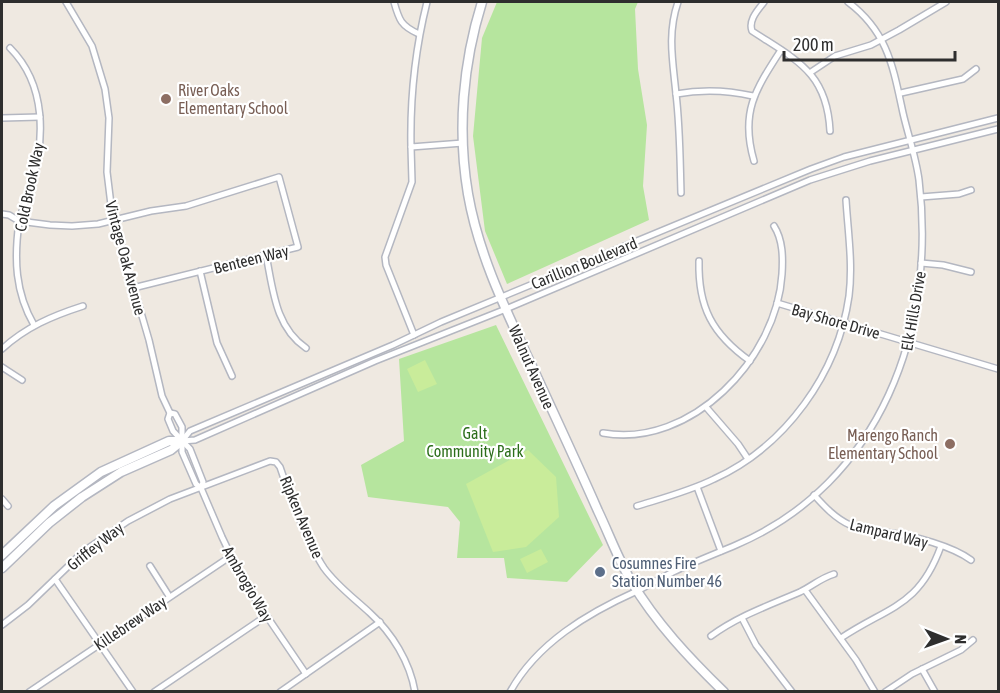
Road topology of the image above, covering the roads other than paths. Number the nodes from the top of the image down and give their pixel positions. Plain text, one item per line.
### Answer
1 (66, 2) edge
2 (394, 2) edge
3 (427, 2) edge
4 (482, 2) edge
5 (678, 2) edge
6 (764, 2) edge
7 (848, 2) edge
8 (946, 2) edge
9 (937, 3) edge
10 (419, 34) junction
11 (881, 39) junction
12 (10, 48) dead end
13 (781, 50) junction
14 (976, 69) dead end
15 (811, 72) junction
16 (901, 93) junction
17 (676, 94) junction
18 (753, 96) junction
19 (40, 117) junction
20 (2, 118) edge
21 (999, 118) edge
22 (999, 129) edge
23 (830, 131) dead end
24 (911, 140) junction
25 (463, 143) junction
26 (411, 147) junction
27 (914, 150) junction
28 (754, 161) dead end
29 (971, 190) dead end
30 (681, 193) dead end
31 (921, 197) junction
32 (846, 200) dead end
33 (2, 214) edge
34 (114, 220) junction
35 (19, 221) junction
36 (774, 226) dead end
37 (266, 255) junction
38 (699, 261) dead end
39 (921, 263) junction
40 (200, 271) junction
41 (971, 272) dead end
42 (133, 288) junction
43 (500, 297) junction
44 (777, 303) junction
45 (83, 306) dead end
46 (506, 309) junction
47 (844, 324) junction
48 (34, 325) junction
49 (414, 335) junction
50 (909, 342) junction
51 (306, 348) dead end
52 (2, 349) edge
53 (750, 361) junction
54 (2, 368) edge
55 (999, 369) edge
56 (232, 376) dead end
57 (22, 380) dead end
58 (706, 407) junction
59 (170, 413) junction
60 (603, 433) dead end
61 (182, 441) junction
62 (748, 459) junction
63 (697, 487) junction
64 (201, 488) junction
65 (814, 495) junction
66 (2, 499) edge
67 (8, 506) dead end
68 (637, 506) dead end
69 (942, 546) junction
70 (721, 551) junction
71 (2, 555) edge
72 (231, 556) junction
73 (971, 560) dead end
74 (150, 566) dead end
75 (2, 568) edge
76 (834, 574) dead end
77 (55, 579) junction
78 (638, 590) junction
79 (804, 590) junction
80 (169, 596) junction
81 (266, 616) junction
82 (742, 618) junction
83 (380, 622) junction
84 (2, 625) edge
85 (711, 636) dead end
86 (841, 638) junction
87 (973, 640) dead end
88 (101, 643) junction
89 (922, 669) junction
90 (306, 674) junction
91 (29, 692) edge
92 (134, 692) edge
93 (154, 692) edge
94 (280, 692) edge
95 (415, 692) edge
96 (510, 692) edge
97 (724, 692) edge
98 (792, 692) edge
99 (876, 692) edge
100 (885, 692) edge
101 (935, 692) edge

1 - 34 street, Vintage Oak Avenue
2 - 10 street
3 - 10 street
4 - 25 street, Walnut Avenue
5 - 17 street
6 - 13 street
7 - 11 street, Elk Hills Drive
8 - 9 street
9 - 11 street
10 - 26 street
11 - 15 street
11 - 16 street, Elk Hills Drive
12 - 19 street, Cold Brook Way
13 - 15 street
13 - 18 street
14 - 16 street
15 - 23 street
16 - 24 street, Elk Hills Drive
17 - 18 street
17 - 30 street
18 - 28 street
19 - 20 street
19 - 35 street, Cold Brook Way
21 - 24 street, Carillion Boulevard
22 - 27 street, Carillion Boulevard
24 - 27 street, Elk Hills Drive
24 - 43 street, Carillion Boulevard
25 - 26 street
25 - 43 street, Walnut Avenue
26 - 49 street
27 - 31 street, Elk Hills Drive
27 - 46 street, Carillion Boulevard
29 - 31 street
31 - 39 street, Elk Hills Drive
32 - 47 street
33 - 35 street
34 - 35 street
34 - 37 street, Benteen Way
34 - 42 street, Vintage Oak Avenue
35 - 48 street, Cold Brook Way
36 - 44 street
37 - 40 street, Benteen Way
37 - 51 street
38 - 53 street
39 - 41 street
39 - 50 street, Elk Hills Drive
40 - 42 street, Benteen Way
40 - 56 street
42 - 59 street, Vintage Oak Avenue
43 - 46 street, Walnut Avenue
43 - 49 street, Carillion Boulevard
44 - 47 street, Bay Shore Drive
44 - 53 street
45 - 48 street
46 - 61 street, Carillion Boulevard
46 - 78 street, Walnut Avenue
47 - 50 street, Bay Shore Drive
47 - 62 street
48 - 52 street
49 - 61 street, Carillion Boulevard
50 - 55 street, Bay Shore Drive
50 - 65 street, Elk Hills Drive
53 - 58 street
54 - 57 street
58 - 60 street
58 - 62 street
59 - 61 street, Vintage Oak Avenue
59 - 61 street, Vintage Oak Avenue
61 - 64 street, Ambrogio Way
61 - 71 street, Carillion Boulevard
61 - 75 street, Carillion Boulevard
62 - 63 street
63 - 68 street
63 - 70 street
64 - 72 street, Ambrogio Way
64 - 77 street, Griffey Way
64 - 83 street, Ripken Avenue
65 - 69 street, Lampard Way
65 - 70 street, Elk Hills Drive
66 - 67 street
69 - 73 street, Lampard Way
69 - 86 street
70 - 78 street, Elk Hills Drive
72 - 80 street, Killebrew Way
72 - 81 street, Ambrogio Way
74 - 80 street
76 - 79 street
77 - 84 street, Griffey Way
77 - 88 street
78 - 96 street, Elk Hills Drive
78 - 97 street, Walnut Avenue
79 - 82 street
79 - 86 street
80 - 88 street, Killebrew Way
81 - 90 street, Ambrogio Way
81 - 93 street
82 - 85 street
82 - 98 street
83 - 90 street
83 - 95 street, Ripken Avenue
86 - 99 street
87 - 89 street
88 - 91 street, Killebrew Way
88 - 92 street
89 - 100 street
89 - 101 street
90 - 94 street

